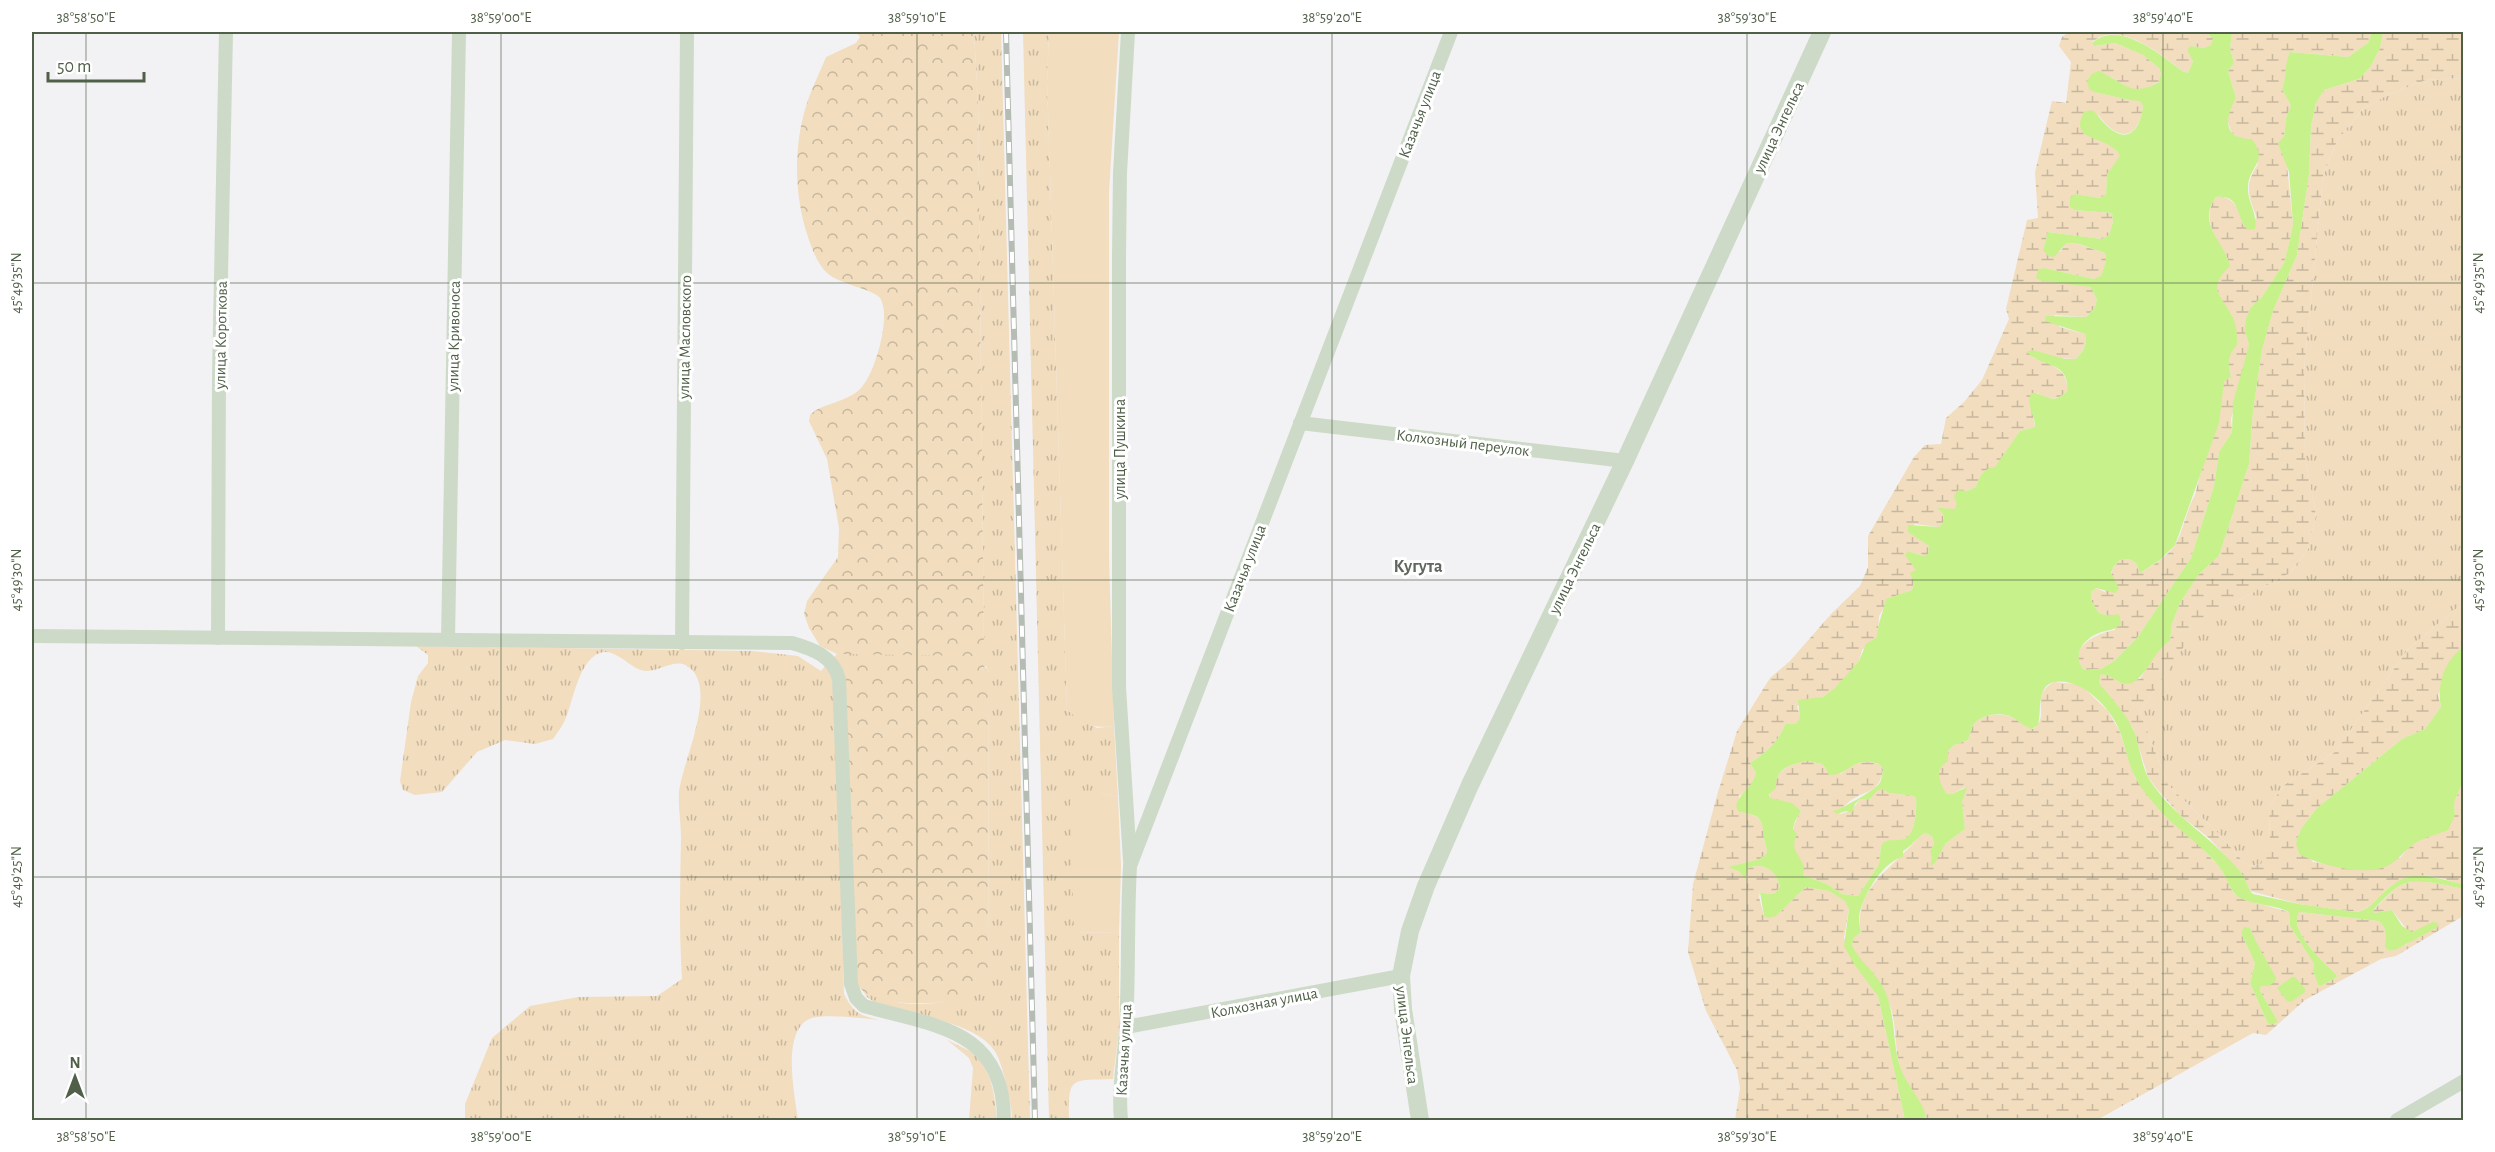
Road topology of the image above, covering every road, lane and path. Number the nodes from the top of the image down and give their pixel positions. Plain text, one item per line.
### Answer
1 (226, 32) edge
2 (459, 32) edge
3 (687, 32) edge
4 (1128, 32) edge
5 (1451, 32) edge
6 (1822, 32) edge
7 (1300, 423) junction
8 (1625, 461) junction
9 (32, 636) edge
10 (218, 638) junction
11 (448, 640) junction
12 (682, 643) junction
13 (1130, 866) junction
14 (1401, 976) junction
15 (1126, 1028) junction
16 (2463, 1081) edge
17 (1004, 1120) edge
18 (1120, 1120) edge
19 (1420, 1120) edge
20 (2397, 1120) edge

1 - 10 street, улица Короткова
2 - 11 street, улица Кривоноса
3 - 12 street, улица Масловского
4 - 13 street, улица Пушкина
5 - 7 street, Казачья улица
6 - 8 street, улица Энгельса
7 - 8 street, Колхозный переулок
7 - 13 street, Казачья улица
8 - 14 street, улица Энгельса
9 - 10 street
10 - 11 street
11 - 12 street
12 - 17 street
13 - 15 street, Казачья улица
14 - 15 street, Колхозная улица
14 - 19 street, улица Энгельса
15 - 18 street, Казачья улица
16 - 20 street

